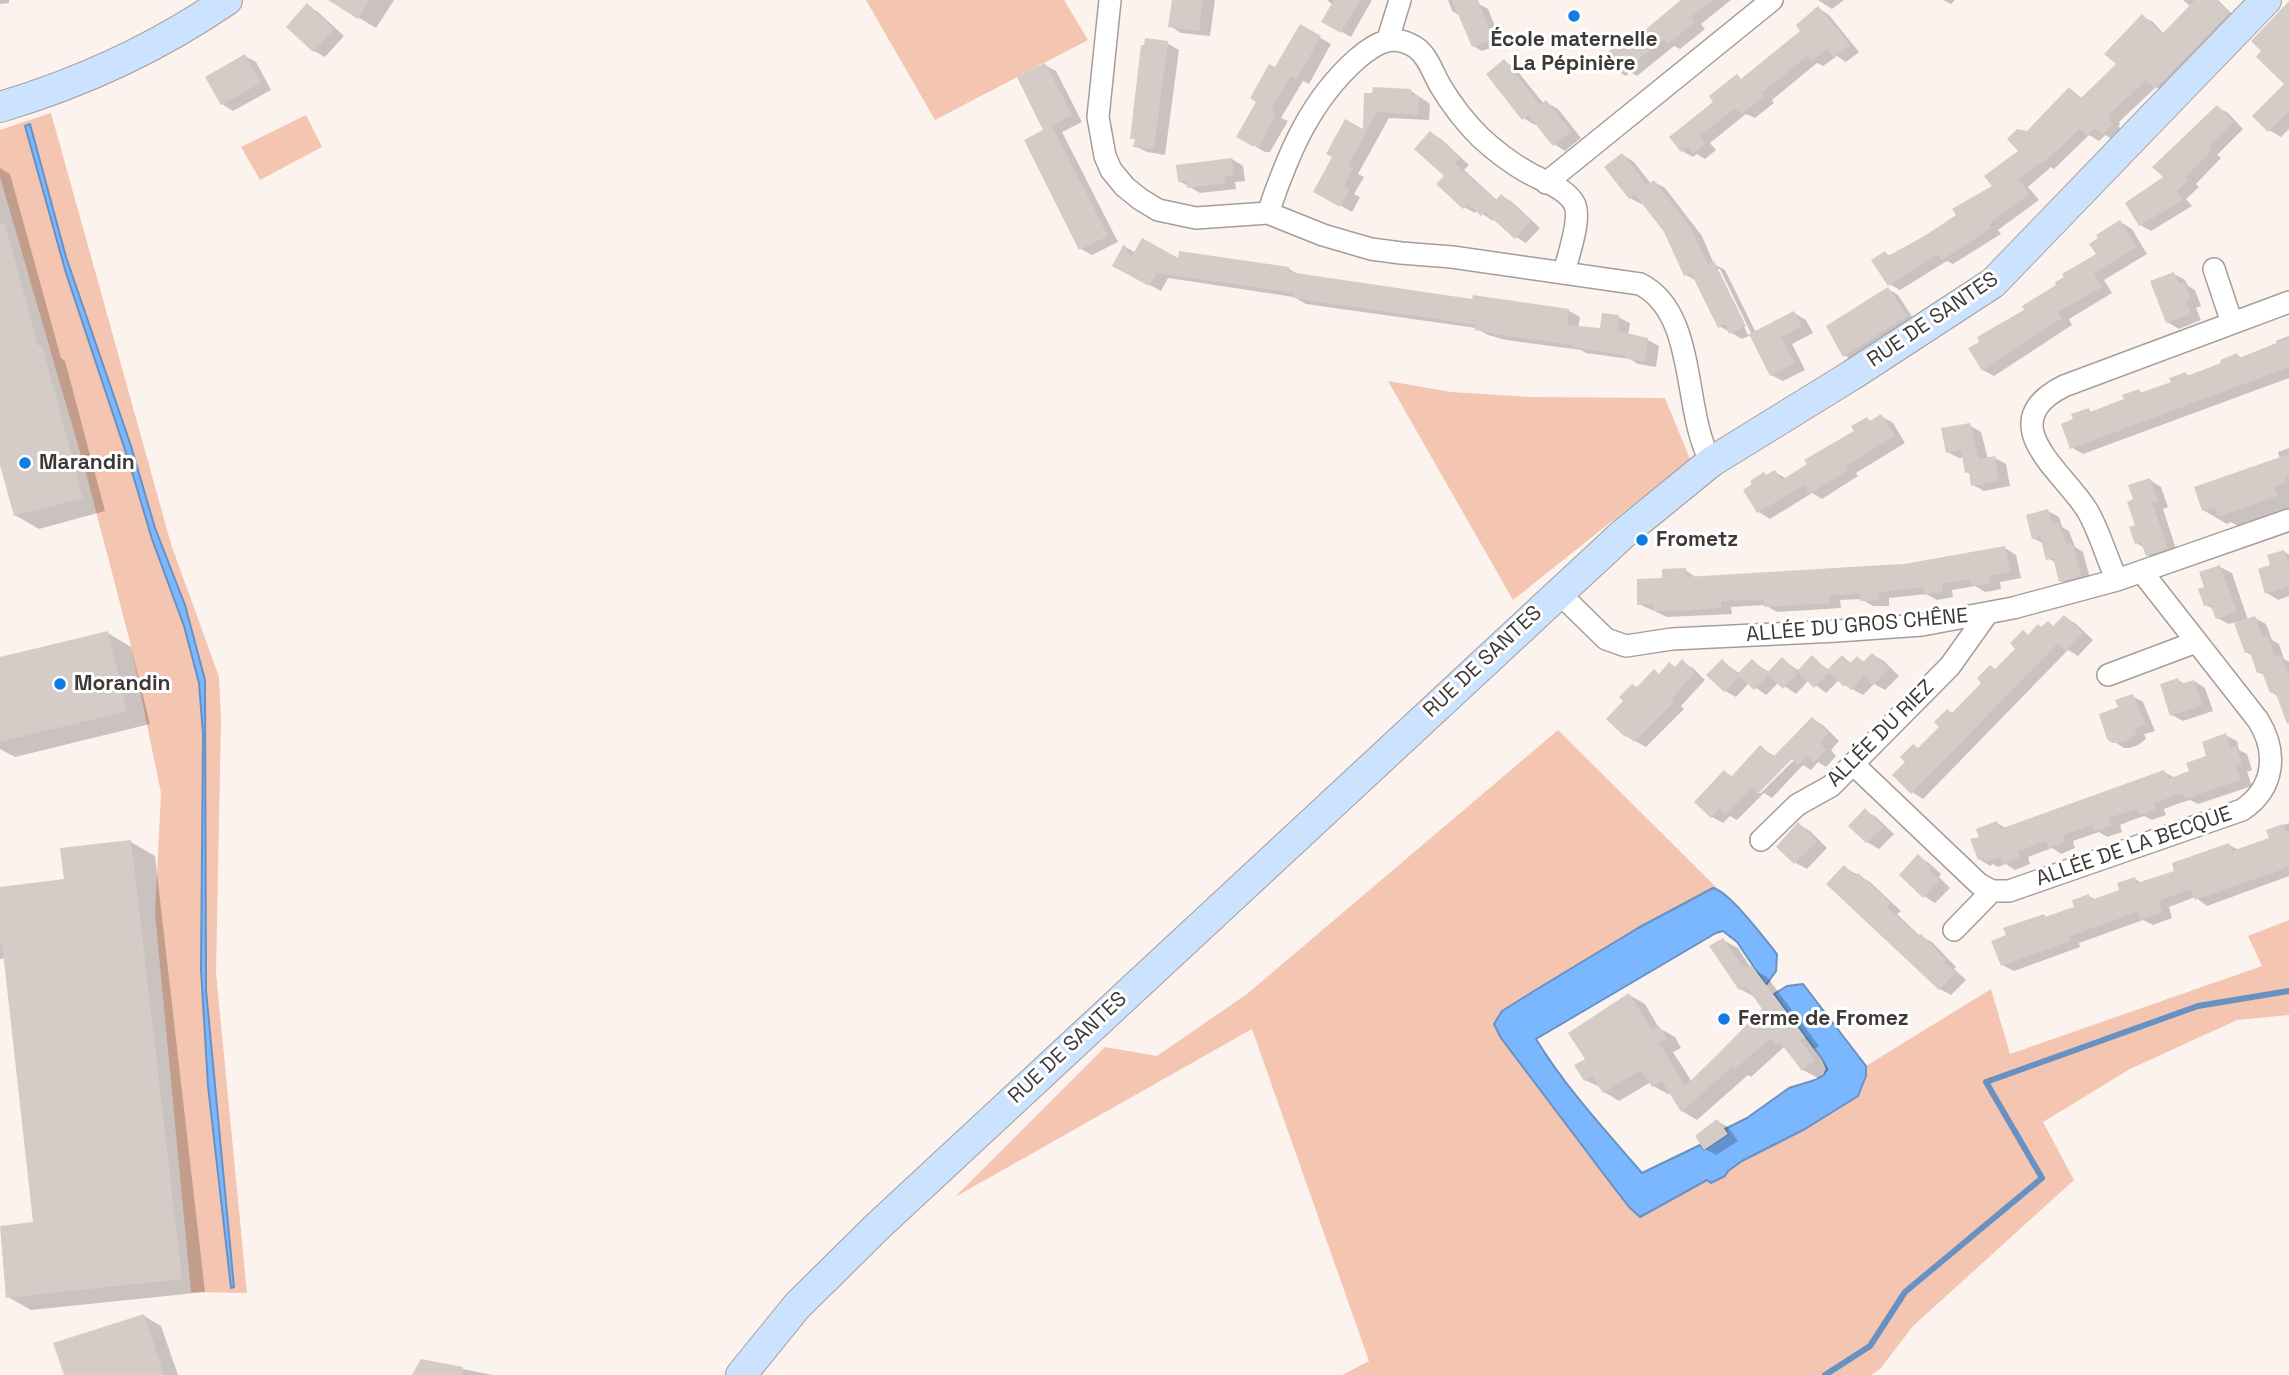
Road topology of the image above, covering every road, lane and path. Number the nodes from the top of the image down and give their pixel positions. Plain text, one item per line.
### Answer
1 (1110, 0) edge
2 (1400, 0) edge
3 (1772, 0) edge
4 (2266, 0) edge
5 (213, 2) edge
6 (1388, 39) junction
7 (0, 92) edge
8 (0, 107) edge
9 (1546, 183) junction
10 (1268, 213) junction
11 (2214, 269) dead end
12 (1564, 273) junction
13 (2289, 302) edge
14 (2232, 323) junction
15 (1710, 462) junction
16 (2289, 520) edge
17 (2143, 572) junction
18 (2117, 580) junction
19 (1558, 592) junction
20 (1987, 614) junction
21 (2196, 642) junction
22 (2108, 675) dead end
23 (1853, 764) junction
24 (1761, 840) dead end
25 (1992, 891) junction
26 (1954, 930) dead end
27 (741, 1375) edge

1 - 10 street
2 - 6 street
3 - 9 street
4 - 15 street, RUE DE SANTES
5 - 7 street
5 - 8 street
6 - 9 street
6 - 10 street
9 - 12 street
10 - 12 street
11 - 14 street
12 - 15 street
13 - 14 street
14 - 18 street
15 - 19 street, RUE DE SANTES
16 - 17 street, ALLÉE DU GROS CHÊNE
17 - 18 street, ALLÉE DU GROS CHÊNE
17 - 21 street, ALLÉE DE LA BECQUE
18 - 20 street, ALLÉE DU GROS CHÊNE
19 - 20 street, ALLÉE DU GROS CHÊNE
19 - 27 street, RUE DE SANTES
20 - 23 street, ALLÉE DU RIEZ
21 - 22 street
21 - 25 street, ALLÉE DE LA BECQUE
23 - 24 street, ALLÉE DU RIEZ
23 - 25 street
25 - 26 street

